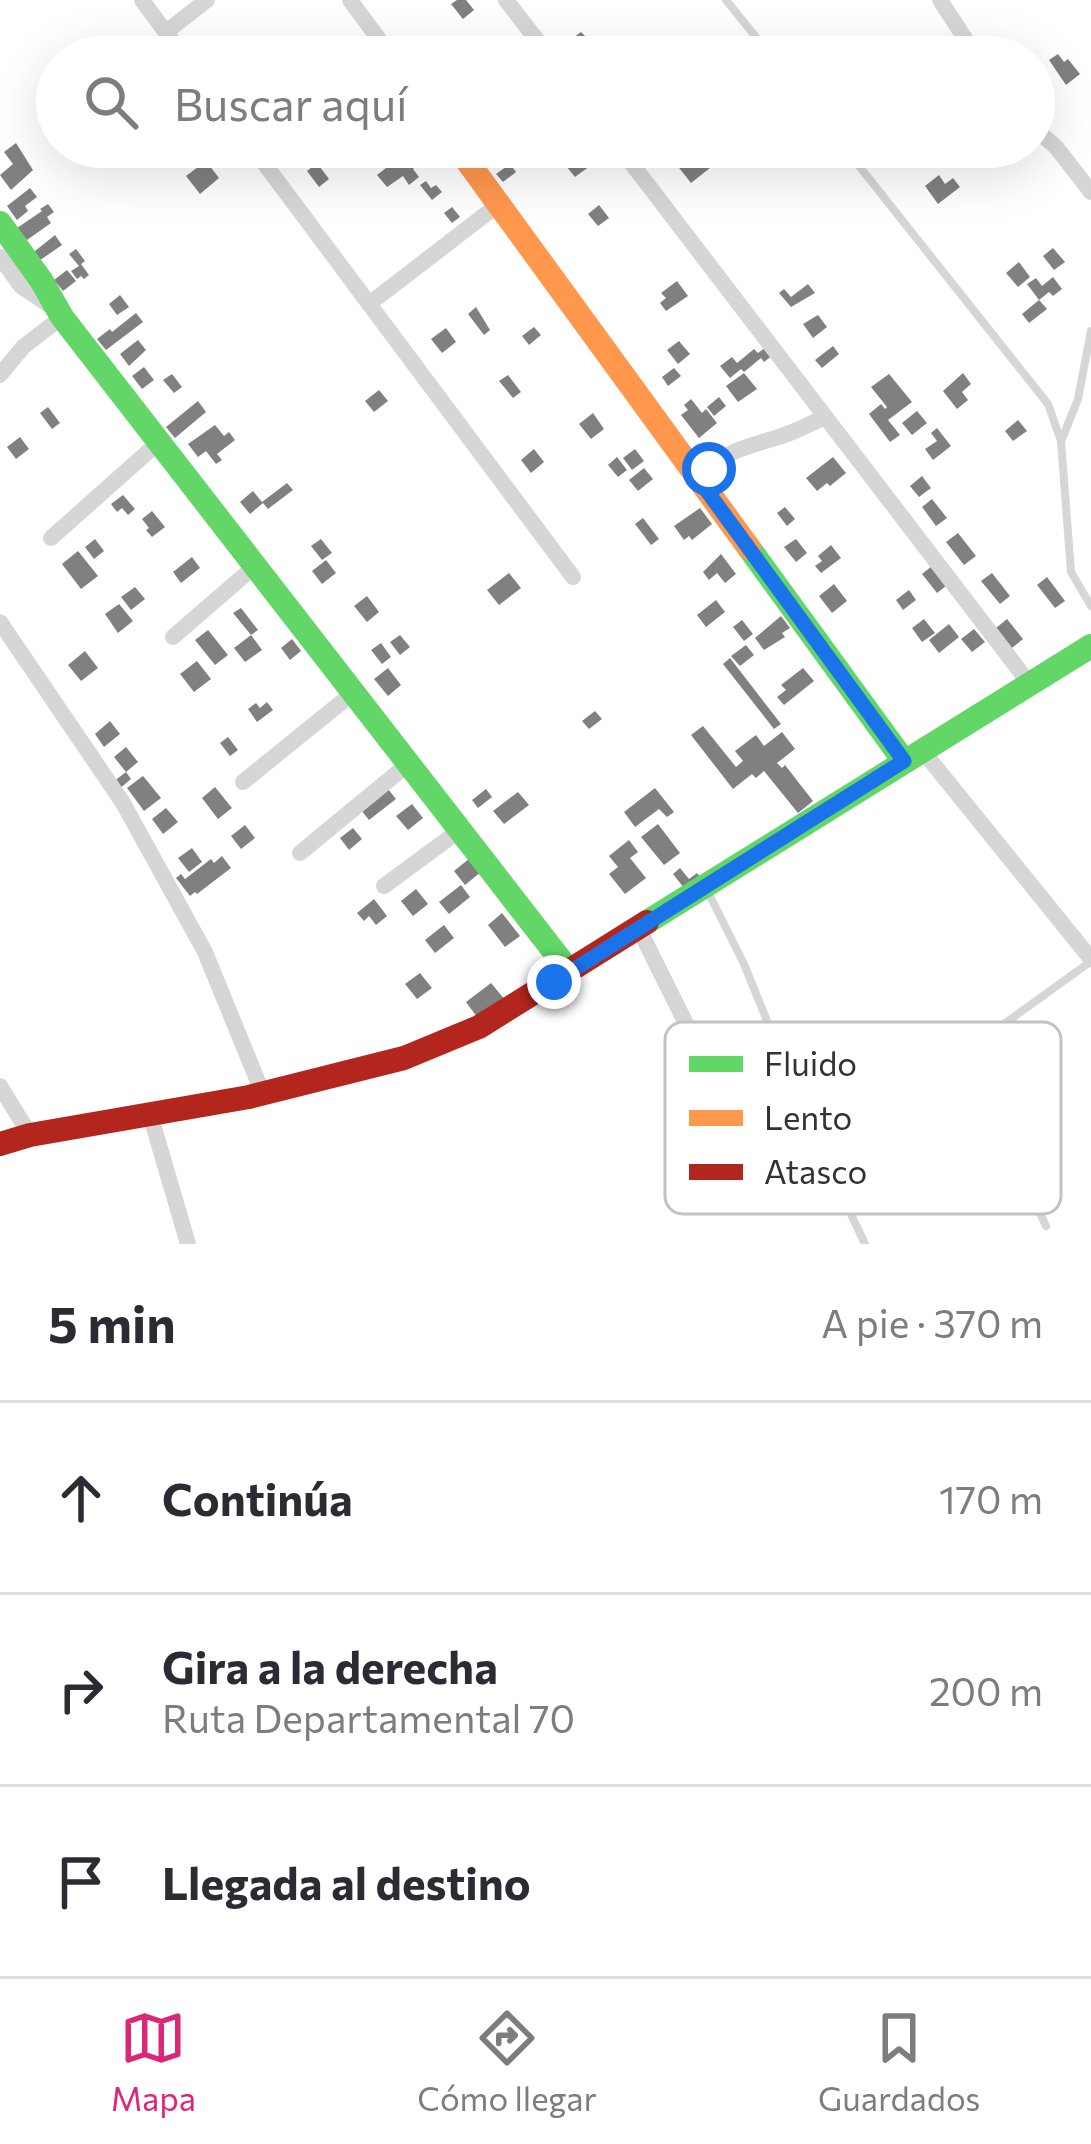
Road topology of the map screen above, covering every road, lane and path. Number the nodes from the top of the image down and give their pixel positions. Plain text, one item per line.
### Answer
1 (142, 0) edge
2 (207, 0) edge
3 (350, 0) edge
4 (506, 0) edge
5 (726, 0) edge
6 (940, 0) edge
7 (166, 32) junction
8 (169, 36) edge
9 (377, 36) edge
10 (534, 36) edge
11 (755, 36) edge
12 (963, 36) edge
13 (1055, 146) edge
14 (268, 168) edge
15 (472, 168) edge
16 (635, 168) edge
17 (861, 168) edge
18 (1091, 192) edge
19 (499, 204) junction
20 (0, 223) edge
21 (0, 257) edge
22 (369, 304) junction
23 (58, 313) junction
24 (1091, 331) edge
25 (0, 375) edge
26 (825, 417) junction
27 (1061, 441) junction
28 (159, 442) junction
29 (699, 480) junction
30 (51, 538) dead end
31 (255, 566) junction
32 (572, 577) dead end
33 (1091, 606) edge
34 (0, 622) edge
35 (173, 637) dead end
36 (1091, 646) edge
37 (1029, 683) junction
38 (353, 693) junction
39 (913, 756) junction
40 (408, 764) junction
41 (243, 782) dead end
42 (460, 830) junction
43 (300, 853) dead end
44 (384, 886) dead end
45 (705, 887) junction
46 (639, 929) junction
47 (1091, 960) edge
48 (570, 972) junction
49 (685, 1022) edge
50 (768, 1022) edge
51 (1007, 1022) edge
52 (0, 1086) edge
53 (263, 1094) junction
54 (150, 1114) junction
55 (30, 1135) junction
56 (0, 1144) edge
57 (851, 1214) edge
58 (1041, 1214) edge
59 (1046, 1226) dead end
60 (188, 1244) edge
61 (865, 1244) edge

1 - 7 street
2 - 7 street
3 - 9 street
4 - 10 street
5 - 11 lane
6 - 12 street
7 - 8 street
13 - 18 street
14 - 22 street
15 - 19 street
16 - 26 street
17 - 27 lane
19 - 22 street
19 - 29 street
20 - 23 street
21 - 23 street
22 - 32 street
23 - 25 street
23 - 28 street
24 - 27 lane
26 - 29 street
26 - 37 street
27 - 33 lane
28 - 30 street
28 - 31 street
29 - 39 street
31 - 35 street
31 - 38 street
34 - 53 street
36 - 37 street
37 - 39 street
38 - 40 street
38 - 41 street
39 - 45 street
39 - 47 street
40 - 42 street
40 - 43 street
42 - 44 street
42 - 48 street
45 - 46 street
45 - 50 lane
46 - 48 street
46 - 49 street
47 - 51 lane
48 - 53 street
52 - 55 street
53 - 54 street
54 - 55 street
54 - 60 street
55 - 56 street
57 - 61 lane
58 - 59 lane

